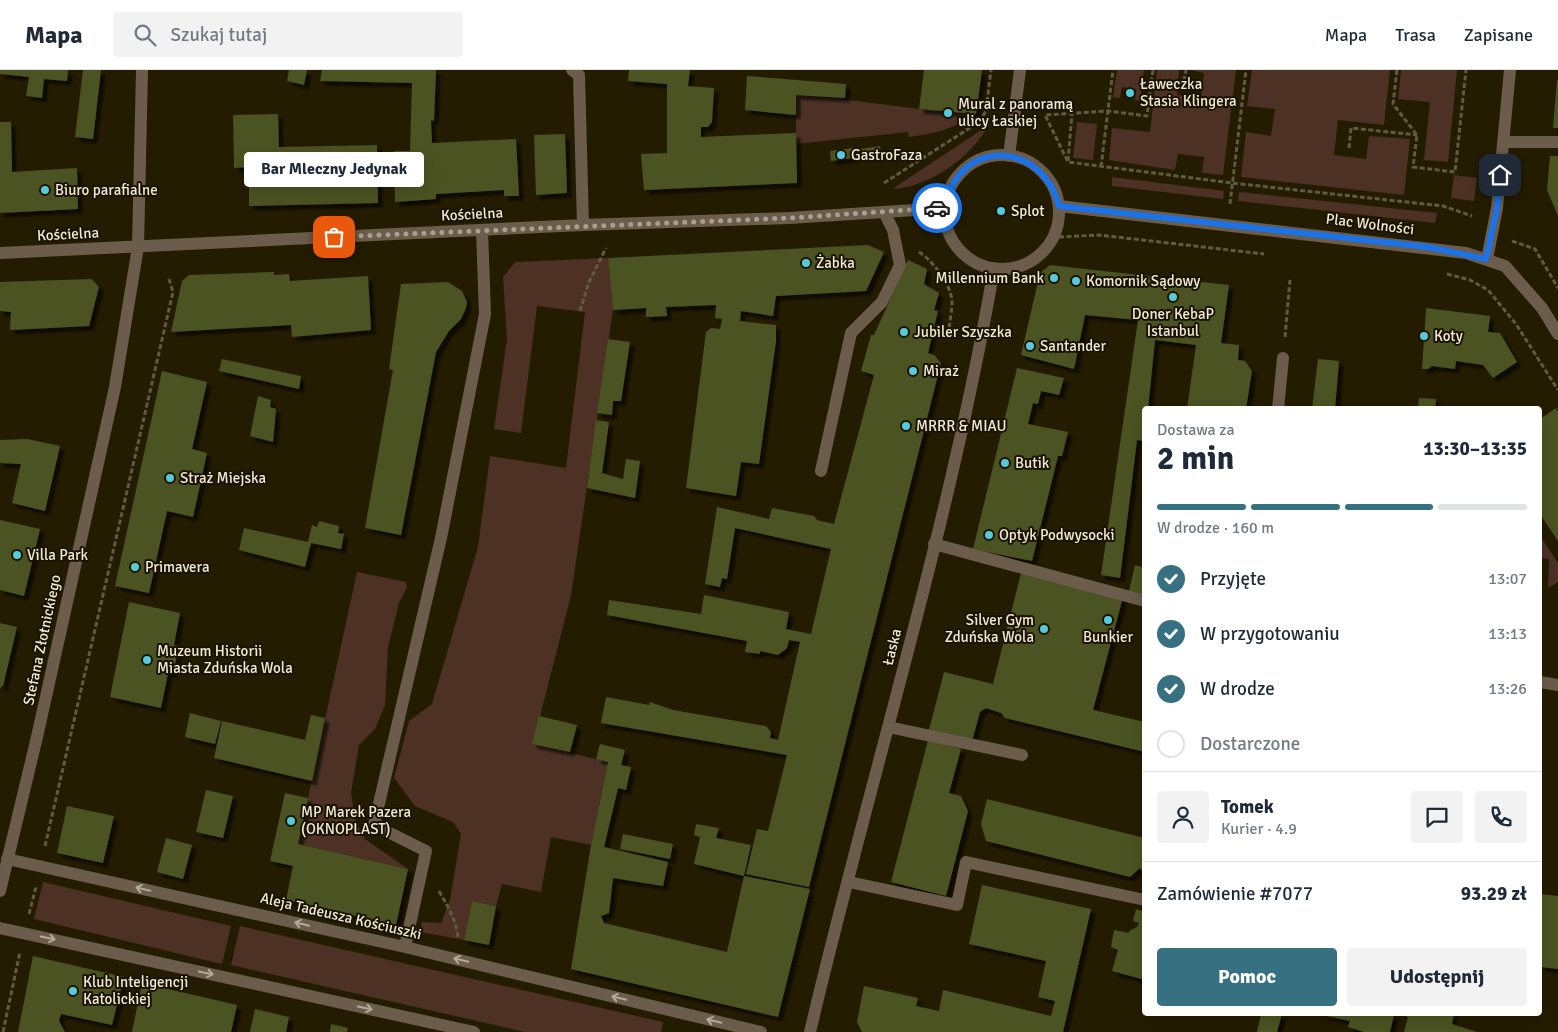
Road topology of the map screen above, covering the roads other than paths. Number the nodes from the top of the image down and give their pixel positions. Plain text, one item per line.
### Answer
1 (142, 70) edge
2 (572, 70) edge
3 (1020, 70) edge
4 (1510, 70) edge
5 (1503, 142) junction
6 (1558, 142) edge
7 (1009, 156) junction
8 (1059, 206) junction
9 (946, 208) junction
10 (884, 212) junction
11 (583, 225) junction
12 (482, 230) junction
13 (138, 247) junction
14 (0, 253) edge
15 (1486, 259) junction
16 (994, 268) junction
17 (1558, 334) edge
18 (1283, 358) road end
19 (1278, 406) edge
20 (820, 471) dead end
21 (934, 544) junction
22 (1142, 599) edge
23 (1542, 682) edge
24 (1558, 685) edge
25 (888, 727) junction
26 (1022, 755) dead end
27 (8, 859) junction
28 (849, 882) junction
29 (0, 891) edge
30 (1142, 899) edge
31 (0, 928) edge
32 (405, 947) junction
33 (474, 1032) edge
34 (761, 1032) edge
35 (810, 1032) edge

1 - 13 street, Stefana Złotnickiego
2 - 11 street
3 - 7 street
4 - 5 street
5 - 6 street
5 - 15 street
7 - 8 street
7 - 9 street
8 - 15 street, Plac Wolności
8 - 16 street
9 - 10 street, Kościelna
9 - 16 street
10 - 11 street, Kościelna
10 - 20 street
11 - 12 street, Kościelna
12 - 13 street, Kościelna
12 - 32 street
13 - 14 street, Kościelna
13 - 27 street, Stefana Złotnickiego
15 - 17 street, Plac Wolności
16 - 21 street, Łaska
18 - 19 street
21 - 22 street
21 - 25 street, Łaska
23 - 24 street
25 - 26 street
25 - 28 street, Łaska
27 - 29 street, Stefana Złotnickiego
32 -> 27 street, Aleja Tadeusza Kościuszki
28 - 30 street
28 - 35 street, Łaska
31 -> 33 street
34 -> 32 street, Aleja Tadeusza Kościuszki

